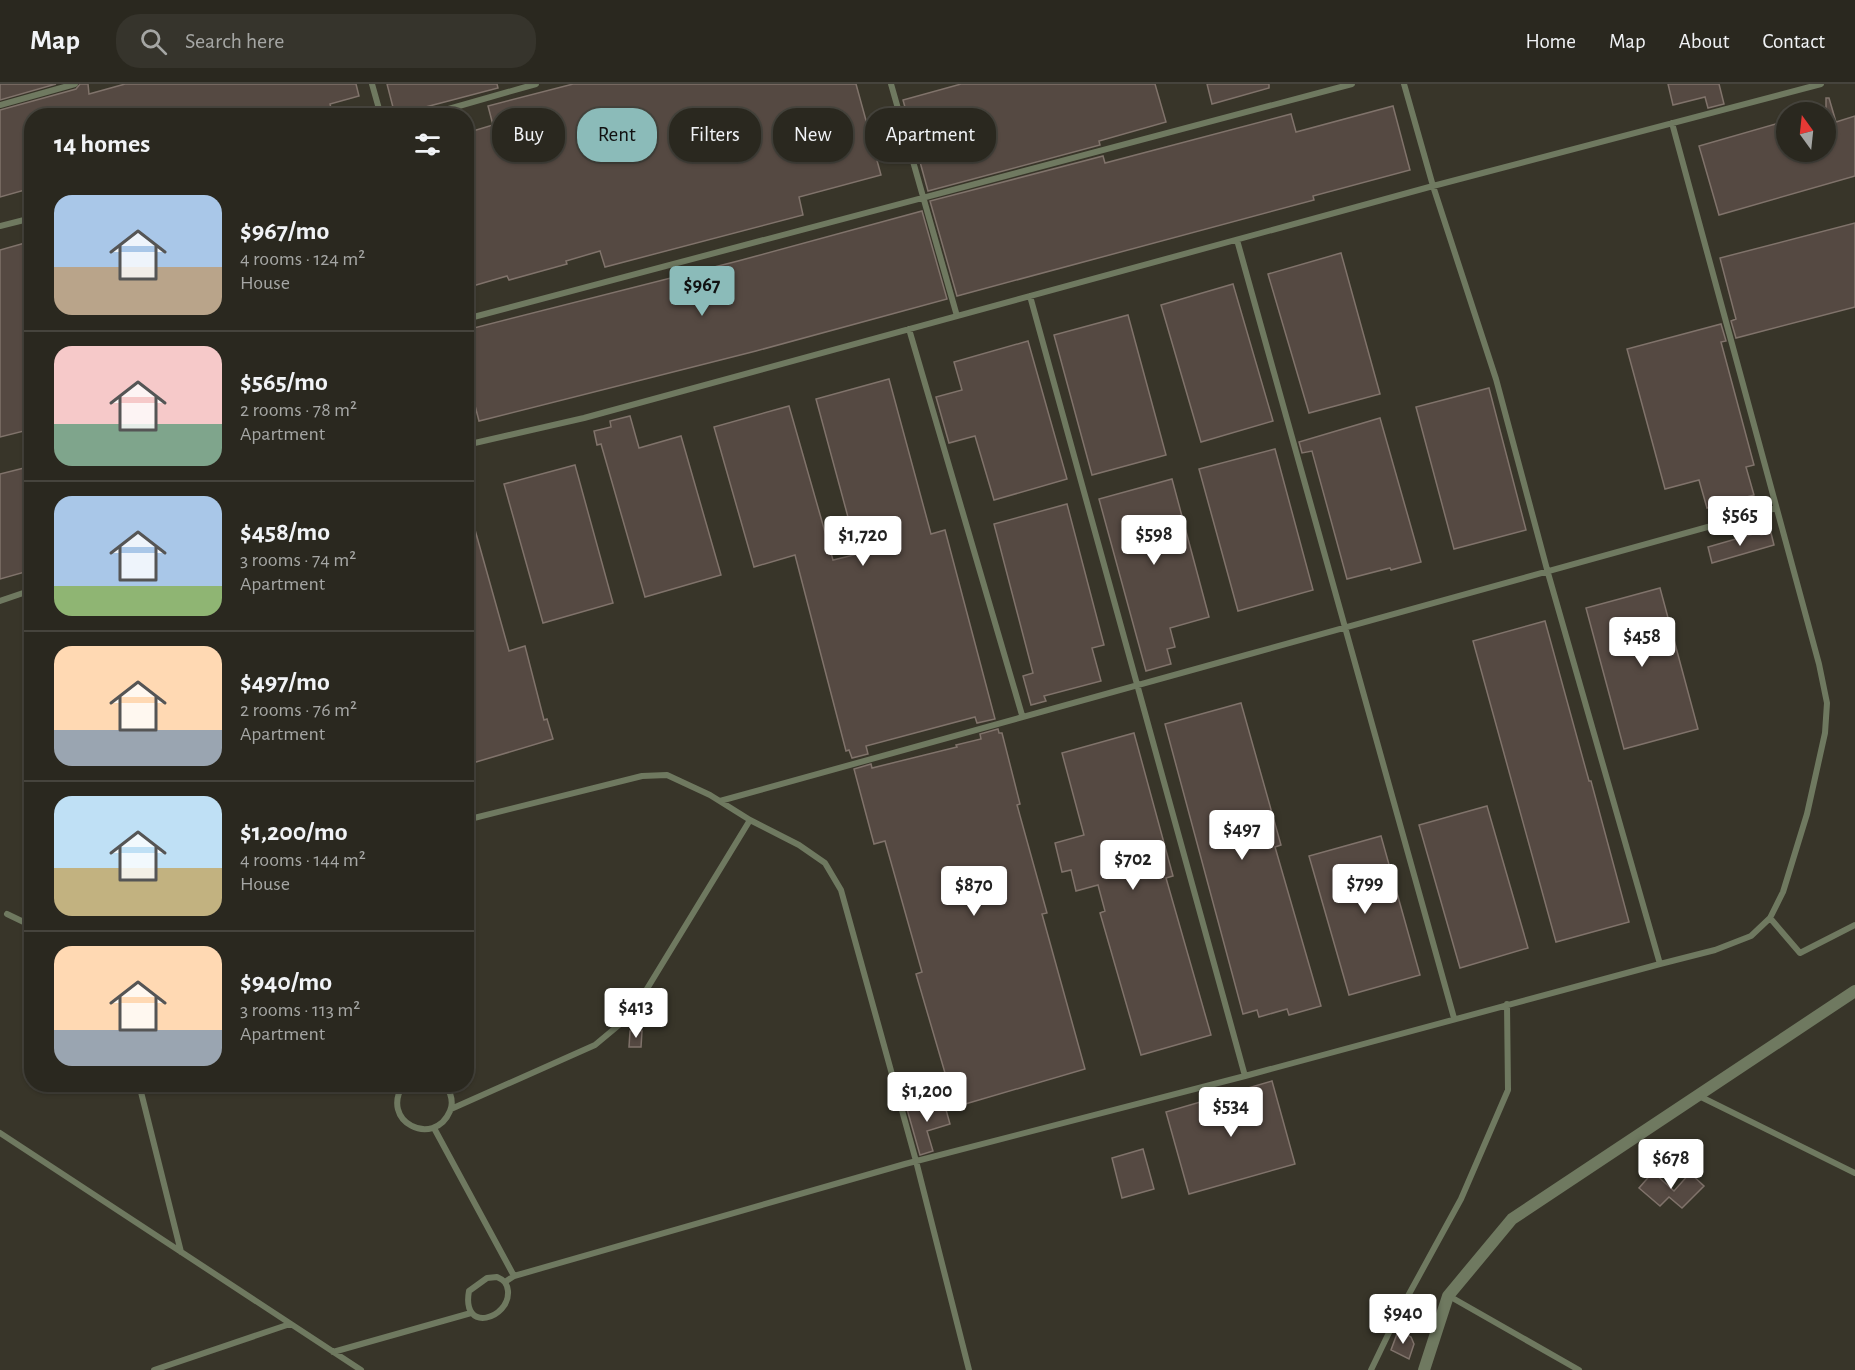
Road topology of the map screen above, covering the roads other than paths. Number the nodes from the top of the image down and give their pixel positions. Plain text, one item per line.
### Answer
1 (75, 84) edge
2 (372, 84) edge
3 (536, 84) edge
4 (891, 84) edge
5 (1352, 84) edge
6 (1404, 84) edge
7 (1821, 84) edge
8 (0, 105) edge
9 (379, 108) edge
10 (452, 108) edge
11 (1672, 123) junction
12 (1433, 186) junction
13 (922, 198) junction
14 (24, 220) edge
15 (0, 226) edge
16 (1237, 240) junction
17 (1030, 296) junction
18 (957, 316) junction
19 (474, 317) edge
20 (909, 329) junction
21 (474, 443) edge
22 (1776, 508) junction
23 (1548, 573) junction
24 (24, 593) edge
25 (0, 602) edge
26 (1346, 628) junction
27 (1137, 684) junction
28 (1022, 716) junction
29 (720, 801) junction
30 (474, 818) edge
31 (750, 819) junction
32 (7, 914) dead end
33 (1770, 918) junction
34 (24, 922) edge
35 (1855, 925) edge
36 (1660, 963) junction
37 (1855, 991) edge
38 (1507, 1004) junction
39 (1454, 1018) junction
40 (1245, 1076) junction
41 (141, 1092) edge
42 (399, 1092) edge
43 (449, 1092) edge
44 (1699, 1096) junction
45 (451, 1109) junction
46 (434, 1128) junction
47 (0, 1133) edge
48 (916, 1161) junction
49 (1855, 1173) edge
50 (181, 1252) junction
51 (514, 1276) junction
52 (505, 1282) junction
53 (1448, 1296) junction
54 (471, 1313) junction
55 (290, 1324) junction
56 (333, 1352) junction
57 (154, 1370) edge
58 (361, 1370) edge
59 (969, 1370) edge
60 (1371, 1370) edge
61 (1425, 1370) edge
62 (1579, 1370) edge

1 - 8 lane
2 - 9 lane
3 - 10 lane
4 - 13 lane
5 - 13 lane
6 - 12 lane
7 - 11 lane
11 - 12 lane
11 - 22 lane
12 - 16 lane
12 - 23 lane
13 - 18 lane
13 - 19 lane
14 - 15 lane
16 - 17 lane
16 - 26 lane
17 - 18 lane
17 - 27 lane
18 - 20 lane
20 - 21 lane
20 - 28 lane
22 - 23 lane
22 - 33 lane
23 - 26 lane
23 - 36 lane
24 - 25 lane
26 - 27 lane
26 - 39 lane
27 - 28 lane
27 - 40 lane
28 - 29 lane
29 - 30 lane
29 - 31 lane
31 - 45 lane
31 - 48 lane
32 - 34 lane
33 - 35 lane
33 - 36 lane
36 - 38 lane
37 - 44 street
38 - 39 lane
38 - 60 lane
39 - 40 lane
40 - 48 lane
41 - 50 lane
42 - 46 lane
43 - 45 lane
44 - 49 lane
44 - 53 street
45 - 46 lane
46 - 51 lane
47 - 50 lane
48 - 51 lane
48 - 59 lane
50 - 55 lane
51 - 52 lane
52 - 54 lane
52 - 54 lane
53 - 61 street
53 - 62 lane
54 - 56 lane
55 - 56 lane
55 - 57 lane
56 - 58 lane

